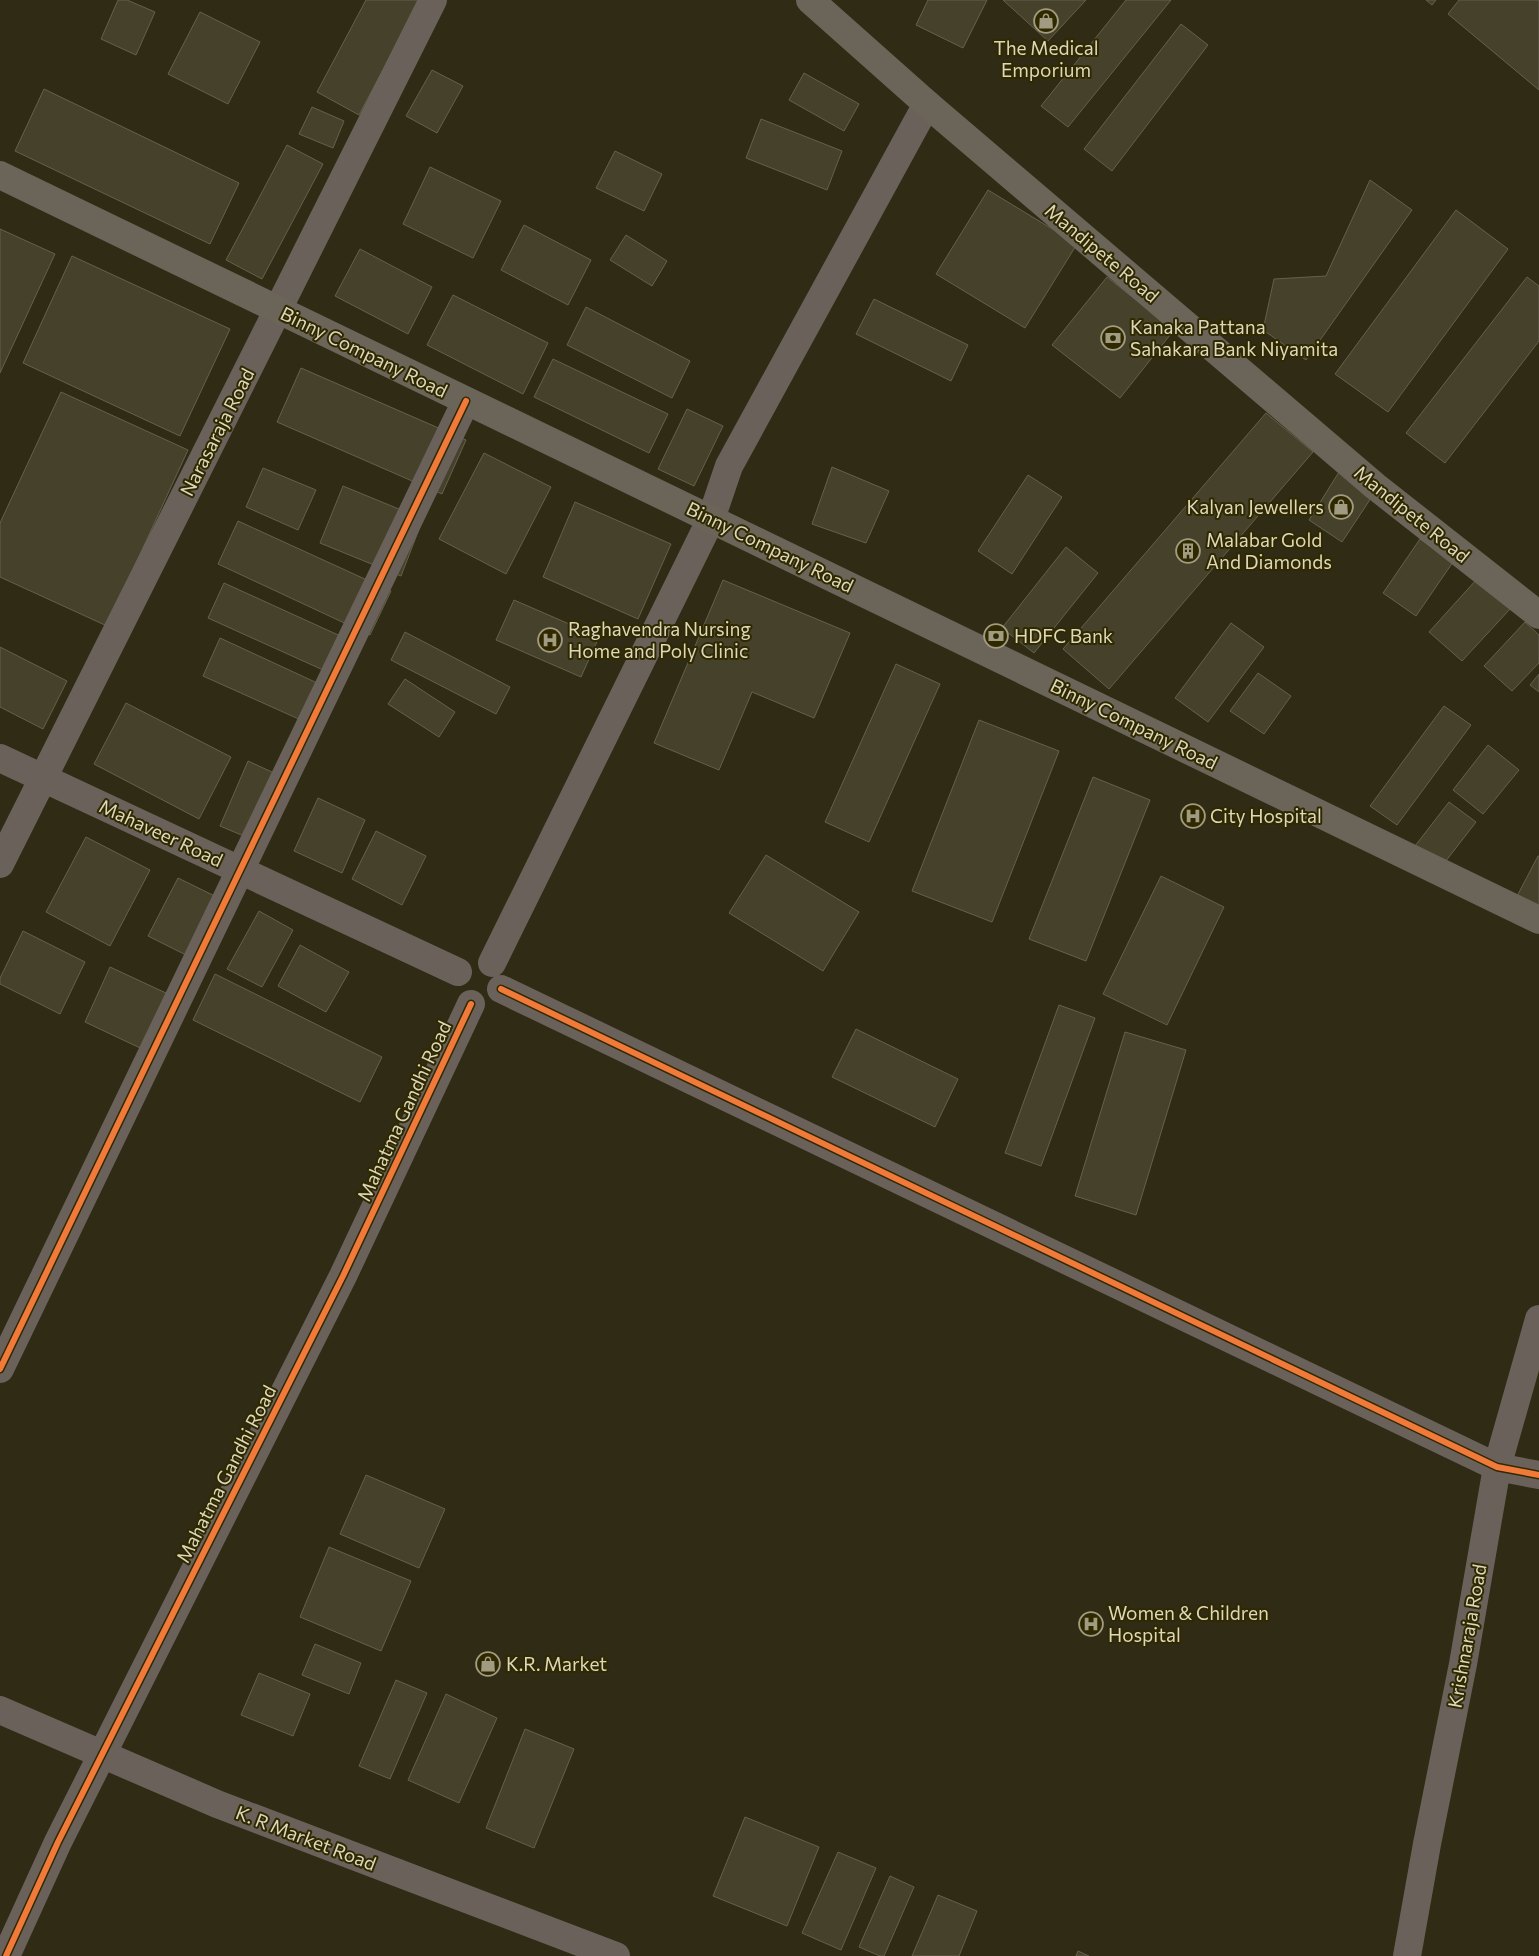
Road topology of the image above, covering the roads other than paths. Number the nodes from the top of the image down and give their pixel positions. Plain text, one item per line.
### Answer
1 (433, 0) edge
2 (810, 0) edge
3 (927, 104) junction
4 (0, 175) edge
5 (278, 310) junction
6 (466, 401) junction
7 (711, 519) junction
8 (1539, 615) edge
9 (0, 758) edge
10 (43, 778) junction
11 (0, 864) edge
12 (241, 870) junction
13 (1539, 920) edge
14 (492, 963) dead end
15 (458, 972) dead end
16 (501, 989) dead end
17 (471, 1004) dead end
18 (1539, 1319) edge
19 (0, 1369) edge
20 (1497, 1467) junction
21 (1539, 1475) edge
22 (0, 1710) edge
23 (102, 1754) junction
24 (6, 1956) edge
25 (616, 1956) edge
26 (1407, 1956) edge

1 - 5 street, Narasaraja Road
2 - 3 main road, Mandipete Road
3 - 7 street
3 - 8 main road, Mandipete Road
4 - 5 main road, Binny Company Road
5 - 6 main road, Binny Company Road
5 - 10 street, Narasaraja Road
6 - 7 main road, Binny Company Road
6 - 12 street
7 - 13 main road, Binny Company Road
7 - 14 street
9 - 10 street, Mahaveer Road
10 - 11 street, Narasaraja Road
10 - 12 street, Mahaveer Road
12 - 15 street, Mahaveer Road
12 - 19 street
16 - 20 street
17 - 23 street, Mahatma Gandhi Road
18 - 20 street, Krishnaraja Road
20 - 21 street
20 - 26 street, Krishnaraja Road
22 - 23 street, K. R Market Road
23 - 24 street, Mahatma Gandhi Road
23 - 25 street, K. R Market Road

